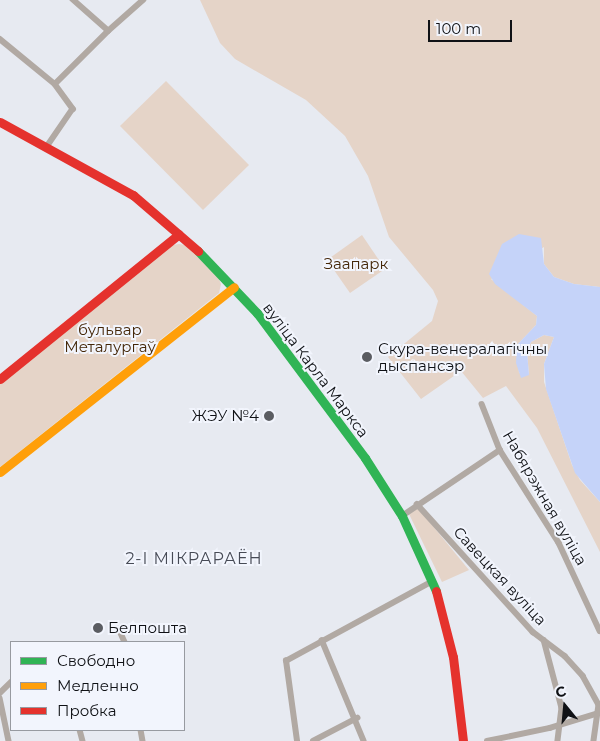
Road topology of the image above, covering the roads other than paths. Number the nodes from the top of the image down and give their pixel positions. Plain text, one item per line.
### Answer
1 (73, 0) edge
2 (142, 0) edge
3 (108, 31) junction
4 (0, 39) edge
5 (55, 84) junction
6 (0, 122) edge
7 (47, 147) junction
8 (179, 234) junction
9 (234, 287) junction
10 (0, 379) edge
11 (482, 404) dead end
12 (500, 450) junction
13 (0, 472) edge
14 (416, 504) junction
15 (402, 516) junction
16 (433, 581) junction
17 (120, 631) dead end
18 (600, 631) edge
19 (322, 640) junction
20 (544, 640) junction
21 (125, 641) edge
22 (10, 683) edge
23 (1, 692) edge
24 (0, 698) edge
25 (599, 713) edge
26 (357, 718) junction
27 (559, 725) junction
28 (9, 741) edge
29 (297, 741) edge
30 (313, 741) edge
31 (364, 741) edge
32 (463, 741) edge
33 (487, 741) edge
34 (558, 741) edge
35 (594, 741) edge

1 - 3 street
2 - 3 street
3 - 5 street
4 - 5 street
5 - 7 street
6 - 7 main road, вуліца Карла Маркса
7 - 8 main road, вуліца Карла Маркса
8 - 9 main road, вуліца Карла Маркса
8 - 10 main road
9 - 13 main road
9 - 15 main road, вуліца Карла Маркса
11 - 12 street, Набярэжная вуліца
12 - 14 street
12 - 18 street, Набярэжная вуліца
14 - 15 street
14 - 20 street, Савецкая вуліца
15 - 16 main road, вуліца Карла Маркса
16 - 19 street
16 - 32 main road, вуліца Карла Маркса
17 - 21 street
19 - 26 street
19 - 29 street
20 - 25 street, Савецкая вуліца
20 - 27 street
22 - 23 street
24 - 28 street
25 - 27 street
25 - 35 street, Савецкая вуліца
26 - 30 street
26 - 31 street
27 - 33 street
27 - 34 street

